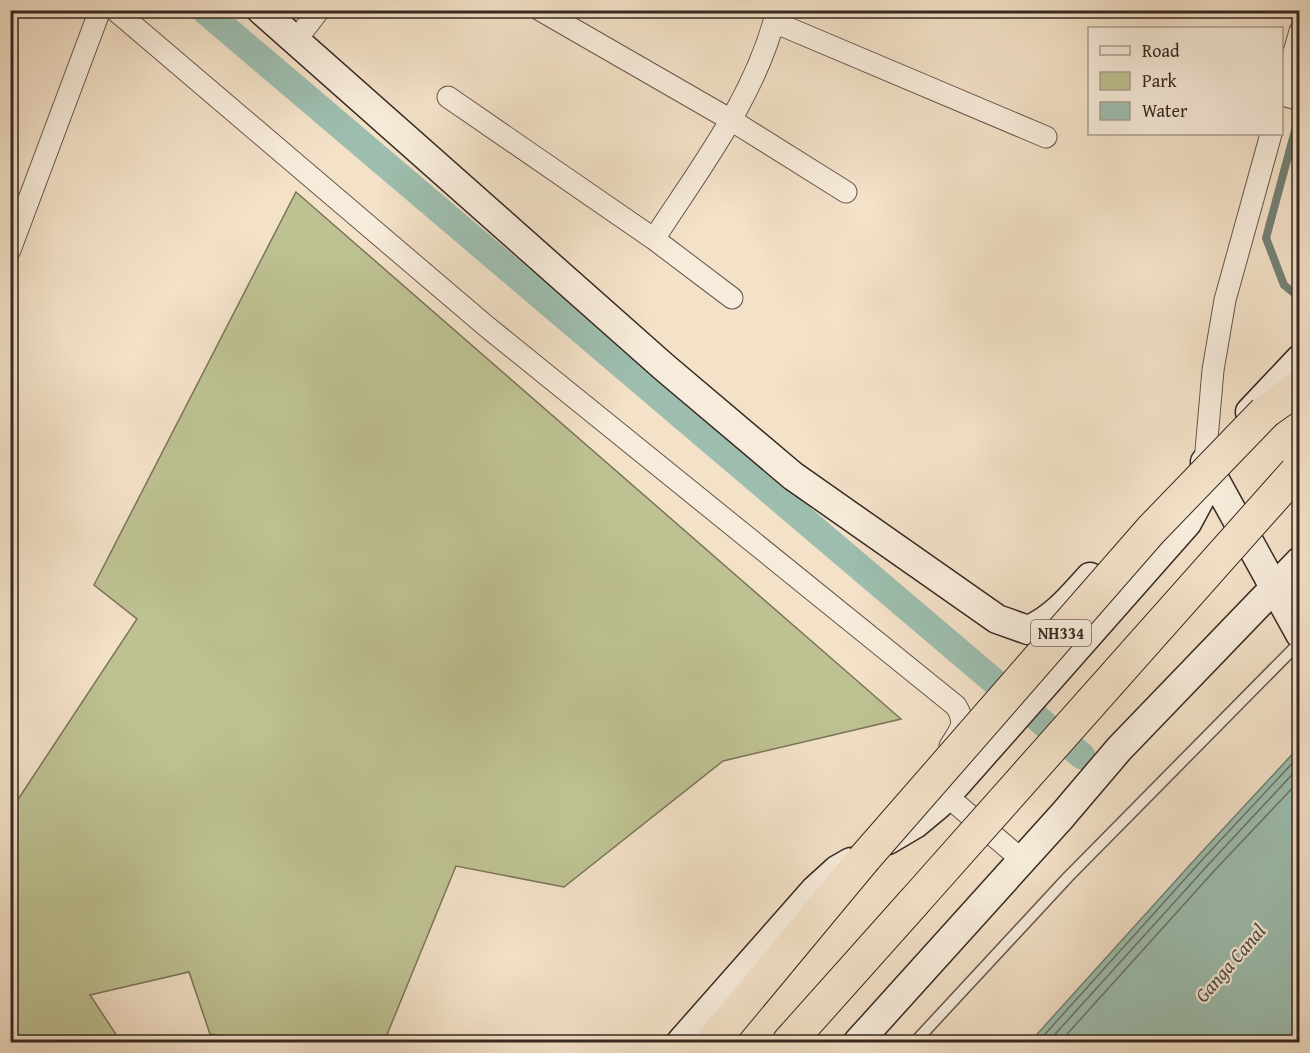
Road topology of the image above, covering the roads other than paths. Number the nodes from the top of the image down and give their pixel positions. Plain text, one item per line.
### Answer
1 (100, 10) edge
2 (115, 10) edge
3 (261, 10) edge
4 (319, 10) edge
5 (540, 10) edge
6 (775, 16) edge
7 (1299, 31) edge
8 (297, 40) junction
9 (1283, 88) edge
10 (1283, 96) edge
11 (448, 97) dead end
12 (1298, 100) edge
13 (731, 120) junction
14 (1271, 135) edge
15 (1046, 137) dead end
16 (846, 192) dead end
17 (654, 238) junction
18 (10, 250) edge
19 (732, 298) dead end
20 (1299, 359) edge
21 (1299, 387) edge
22 (1205, 462) junction
23 (1298, 470) edge
24 (1299, 561) edge
25 (1272, 588) junction
26 (1299, 634) edge
27 (1299, 642) edge
28 (946, 796) junction
29 (1021, 859) junction
30 (681, 1042) edge
31 (712, 1042) edge
32 (789, 1042) edge
33 (858, 1042) edge
34 (915, 1042) edge

1 - 18 street
2 - 28 street
3 - 8 street
4 - 8 street
5 - 13 street
6 - 13 street
6 - 15 street
7 - 9 street
8 - 22 street
10 - 12 street
11 - 17 street
13 - 16 street
13 - 17 street
14 - 22 street
17 - 19 street
20 - 22 street
21 - 31 highway, NH334, bridge
22 - 25 street
22 - 28 street
23 - 32 highway, bridge
24 - 25 street
25 - 26 street
25 - 29 street
27 - 34 lane
28 - 29 street
28 - 30 street
29 - 33 street

